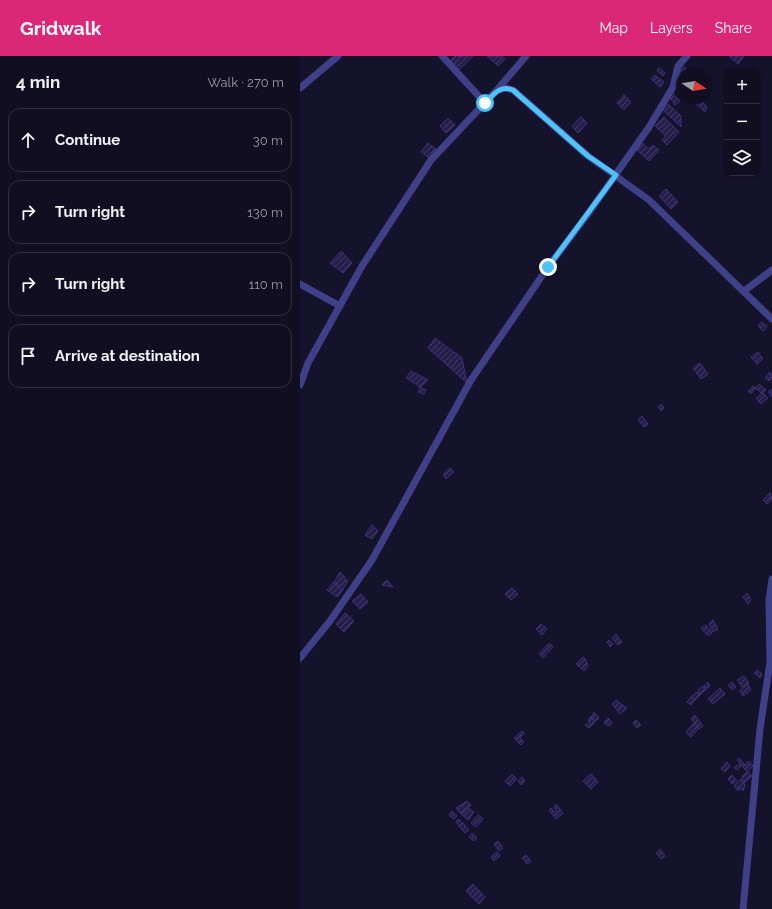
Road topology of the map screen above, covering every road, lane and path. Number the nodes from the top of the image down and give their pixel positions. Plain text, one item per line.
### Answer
1 (338, 56) edge
2 (442, 56) edge
3 (526, 56) edge
4 (687, 56) edge
5 (300, 88) edge
6 (497, 90) junction
7 (485, 103) junction
8 (616, 175) junction
9 (772, 270) edge
10 (300, 284) edge
11 (744, 291) junction
12 (340, 306) junction
13 (772, 319) edge
14 (300, 385) edge
15 (772, 579) edge
16 (300, 658) edge
17 (743, 909) edge

1 - 5 street
2 - 7 street
3 - 6 street
4 - 8 street
6 - 7 street
6 - 8 street
7 - 12 street
8 - 11 street
8 - 16 street
9 - 11 street
10 - 12 street
11 - 13 street
12 - 14 street
15 - 17 street

